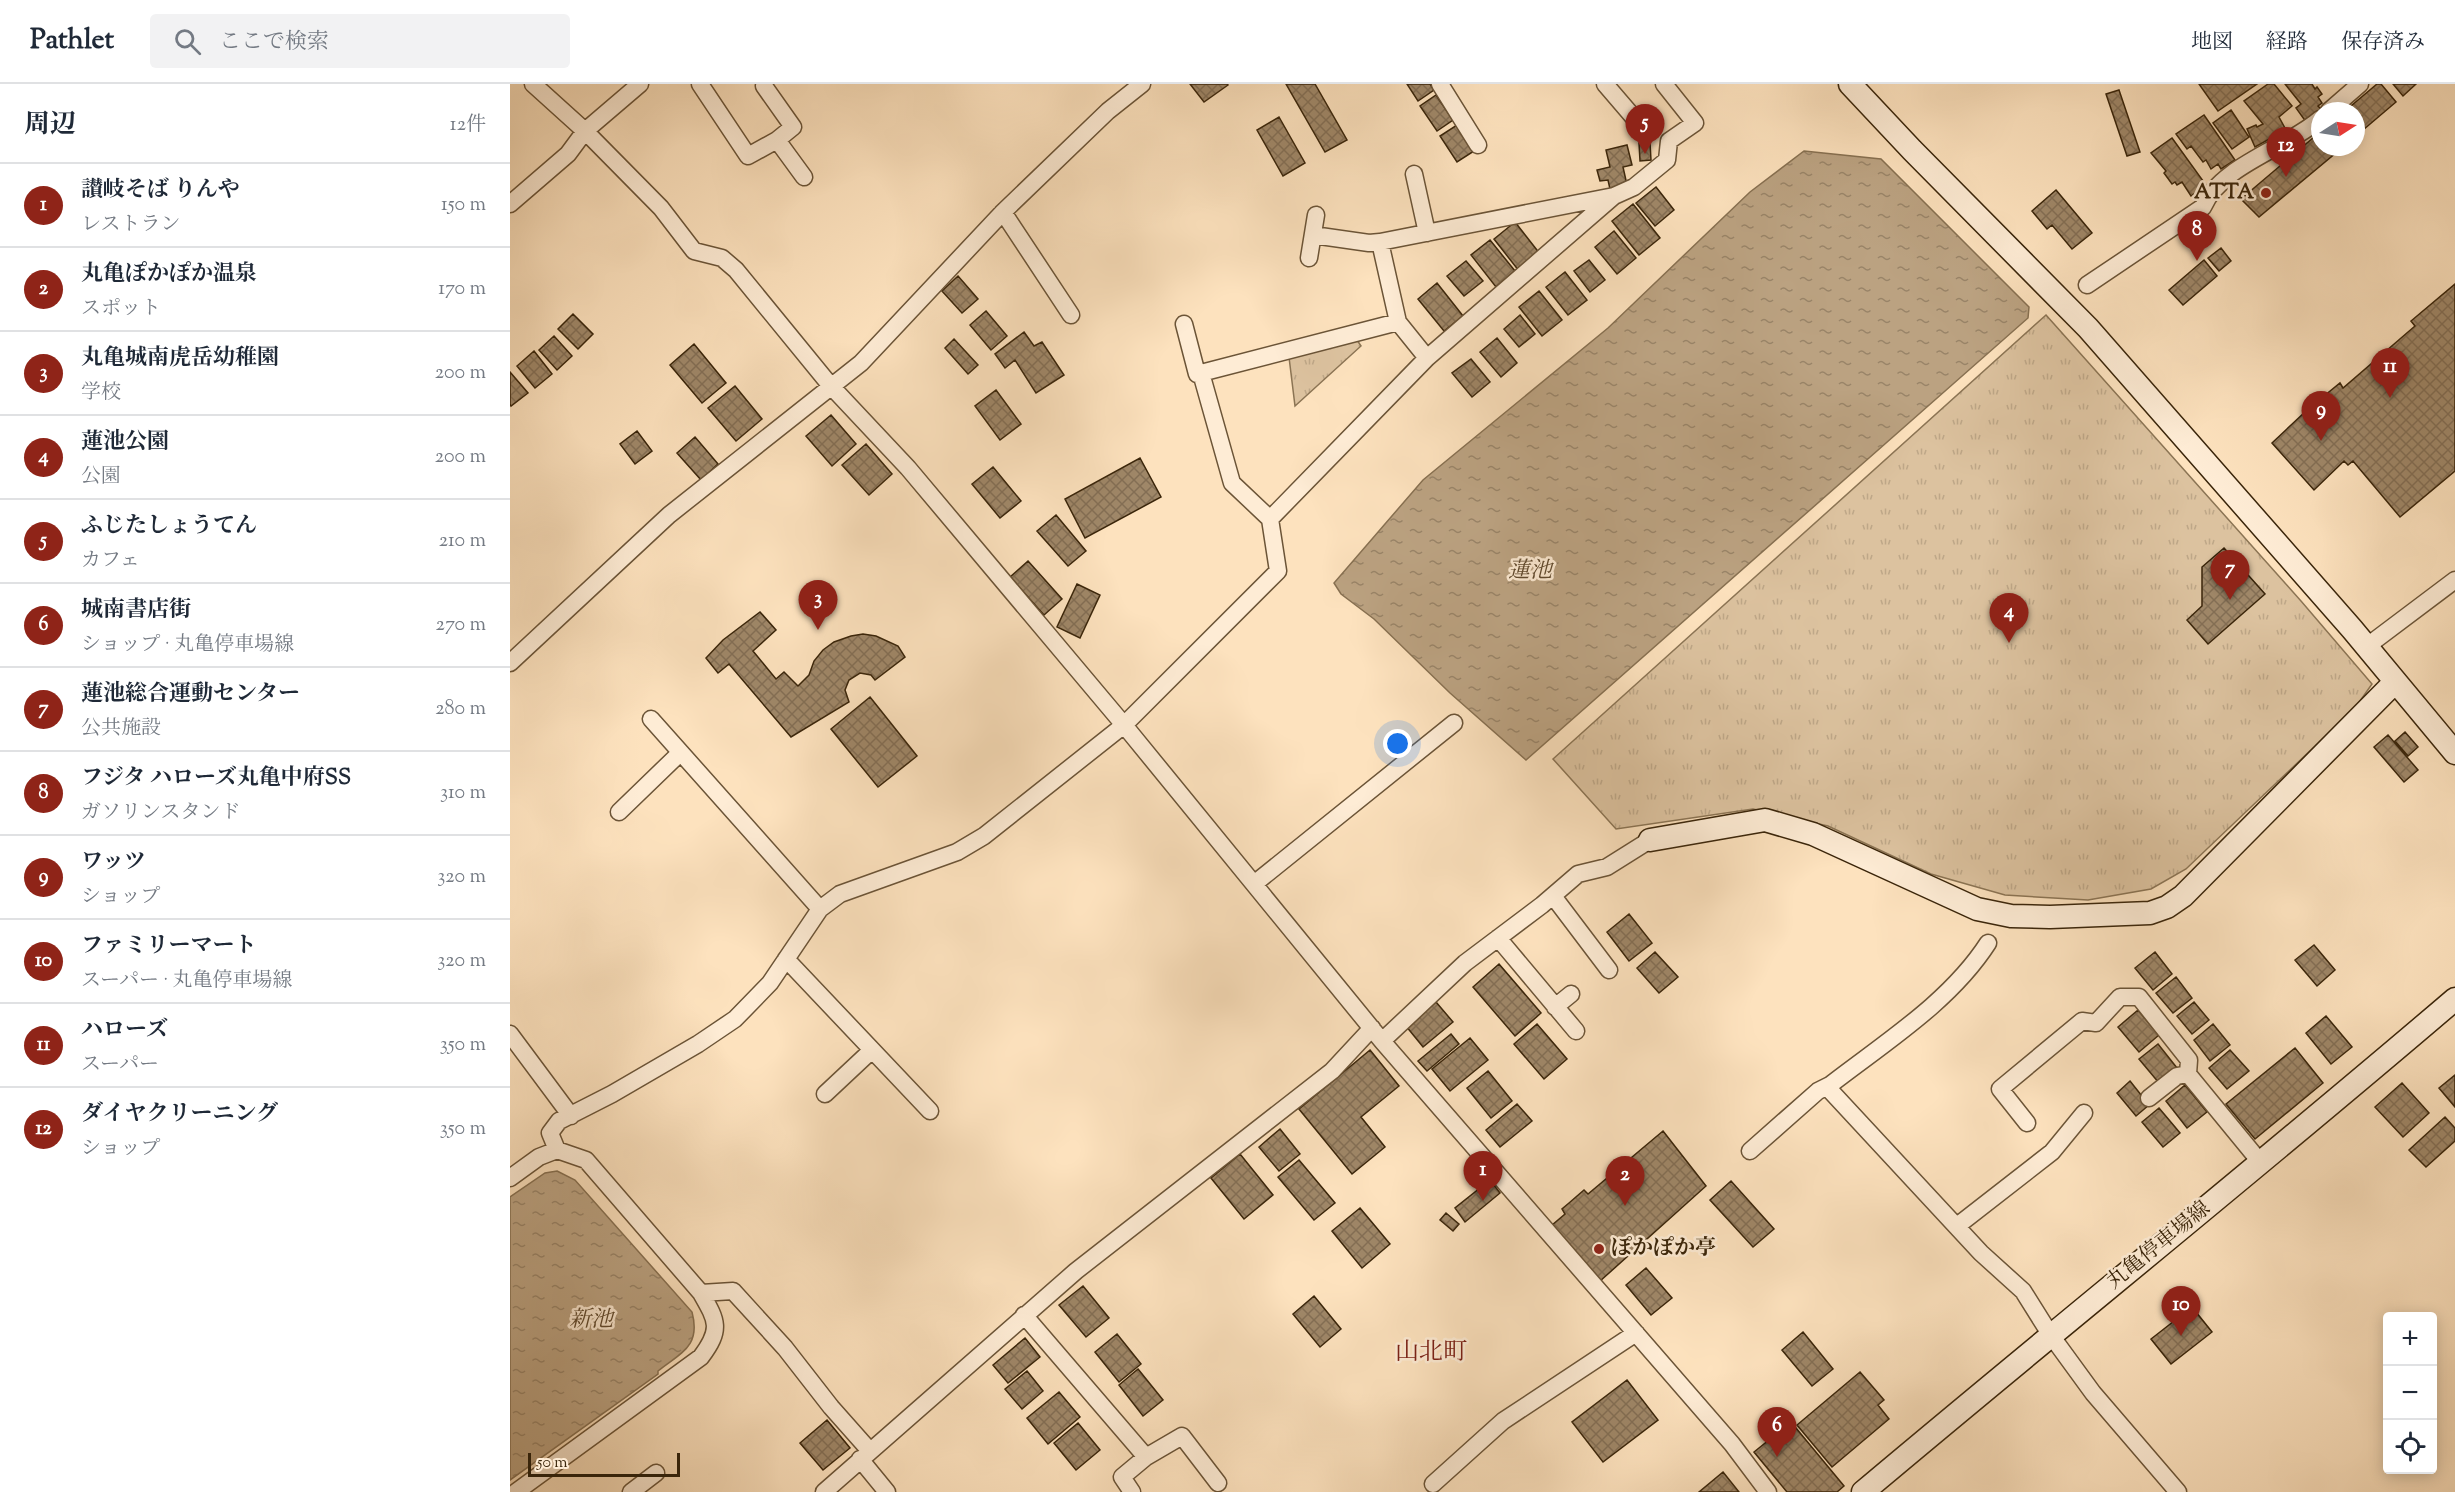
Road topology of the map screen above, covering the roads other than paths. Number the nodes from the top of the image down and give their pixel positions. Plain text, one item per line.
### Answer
1 (533, 84) edge
2 (640, 84) edge
3 (700, 84) edge
4 (1142, 84) edge
5 (1440, 84) edge
6 (1605, 84) edge
7 (1664, 84) edge
8 (1850, 84) edge
9 (2360, 84) edge
10 (764, 86) dead end
11 (2339, 102) edge
12 (1635, 119) dead end
13 (2311, 127) edge
14 (585, 131) junction
15 (777, 140) junction
16 (1478, 146) dead end
17 (1414, 174) dead end
18 (804, 177) dead end
19 (1614, 196) junction
20 (510, 204) edge
21 (1002, 212) junction
22 (1316, 215) dead end
23 (1427, 233) junction
24 (1313, 235) junction
25 (1380, 242) junction
26 (1309, 258) dead end
27 (2087, 285) dead end
28 (1071, 315) dead end
29 (1398, 322) junction
30 (1184, 324) dead end
31 (1427, 358) junction
32 (1201, 373) junction
33 (830, 385) junction
34 (1270, 519) junction
35 (2455, 580) edge
36 (2366, 647) junction
37 (510, 663) edge
38 (2395, 682) junction
39 (651, 719) dead end
40 (1454, 723) dead end
41 (1124, 725) junction
42 (681, 753) junction
43 (2455, 753) edge
44 (619, 812) dead end
45 (1650, 840) joint
46 (1254, 884) junction
47 (1553, 896) junction
48 (820, 909) junction
49 (1498, 938) junction
50 (1988, 943) dead end
51 (786, 959) junction
52 (1609, 970) dead end
53 (1571, 994) dead end
54 (2455, 999) edge
55 (1556, 1006) junction
56 (1576, 1031) dead end
57 (510, 1034) edge
58 (1377, 1034) junction
59 (872, 1050) junction
60 (2187, 1074) junction
61 (1827, 1087) junction
62 (825, 1094) dead end
63 (2149, 1098) dead end
64 (930, 1111) dead end
65 (2084, 1113) dead end
66 (571, 1116) junction
67 (2028, 1123) dead end
68 (557, 1150) junction
69 (1750, 1150) dead end
70 (2261, 1163) junction
71 (510, 1178) edge
72 (1957, 1226) junction
73 (701, 1293) junction
74 (1024, 1315) junction
75 (1636, 1333) junction
76 (2050, 1334) junction
77 (865, 1455) junction
78 (1146, 1457) junction
79 (656, 1473) dead end
80 (1218, 1483) dead end
81 (1433, 1484) dead end
82 (516, 1492) edge
83 (631, 1492) edge
84 (824, 1492) edge
85 (887, 1492) edge
86 (1132, 1492) edge
87 (1768, 1492) edge
88 (1863, 1492) edge
89 (2178, 1492) edge

1 - 14 street
2 - 14 street
3 - 15 street
4 - 21 street
5 - 16 street
6 - 12 street
7 - 19 street
8 - 36 street
9 - 11 street
10 - 15 street
13 - 27 street
14 - 20 street
14 - 33 street
15 - 18 street
17 - 23 street
19 - 23 street
19 - 31 street
21 - 28 street
21 - 33 street
22 - 24 street
23 - 25 street
24 - 25 street
24 - 26 street
25 - 29 street
29 - 31 street
29 - 32 street
30 - 32 street
31 - 34 street
32 - 34 street
33 - 37 street
33 - 41 street
34 - 41 street
35 - 36 street
36 - 38 street
38 - 43 street
38 - 45 street
39 - 42 street
40 - 46 street
41 - 46 street
41 - 48 street
42 - 44 street
42 - 48 street
45 - 47 street
46 - 58 street
47 - 49 street
47 - 52 street
48 - 51 street
49 - 55 street
49 - 58 street
50 - 61 street
51 - 59 street
51 - 66 street
53 - 55 street
54 - 70 street, 丸亀停車場線
55 - 56 street
57 - 66 street
58 - 74 street
58 - 75 street
59 - 62 street
59 - 64 street
60 - 63 street
60 - 67 street
60 - 70 street
61 - 69 street
61 - 72 street
65 - 72 street
66 - 68 street
68 - 71 street
68 - 73 street
70 - 76 street, 丸亀停車場線
72 - 76 street
73 - 77 street
73 - 82 street
74 - 77 street
74 - 78 street
75 - 81 street
75 - 87 street
76 - 88 street, 丸亀停車場線
76 - 89 street
77 - 84 street
77 - 85 street
78 - 80 street
78 - 86 street
79 - 83 street

